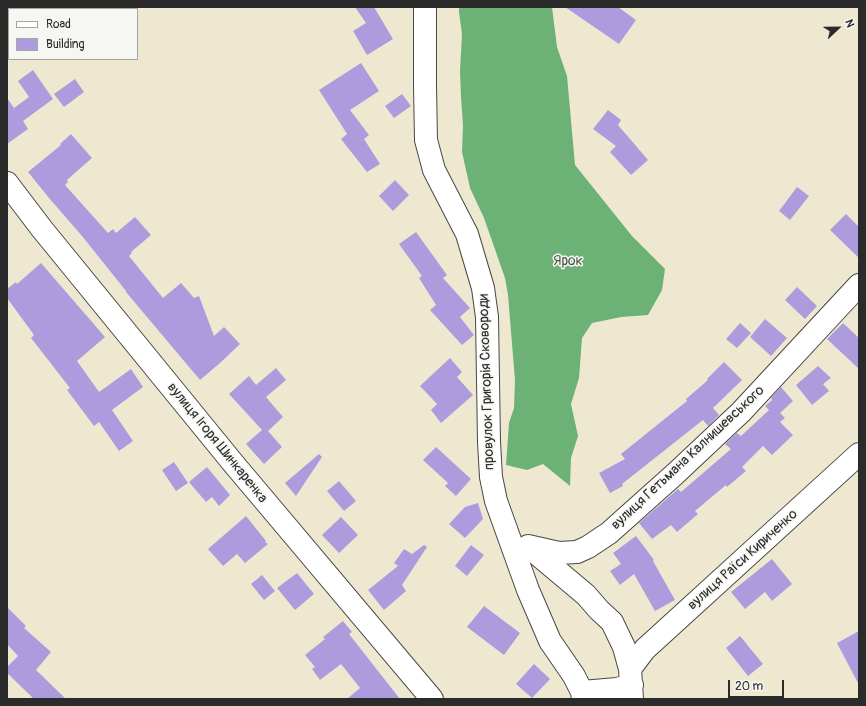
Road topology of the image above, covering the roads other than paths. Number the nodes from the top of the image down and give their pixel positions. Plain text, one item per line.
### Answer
1 (425, 7) edge
2 (7, 183) edge
3 (859, 285) edge
4 (859, 454) edge
5 (502, 520) junction
6 (528, 546) junction
7 (631, 684) edge
8 (583, 695) edge
9 (432, 699) edge

1 - 5 street, провулок Григорія Сковороди
2 - 9 street, вулиця Ігоря Шинкаренка
3 - 6 street, вулиця Гетьмана Калнишевського
4 - 7 street, вулиця Раїси Кириченко
5 - 6 street
5 - 8 street, провулок Григорія Сковороди
6 - 7 street
7 - 8 street

